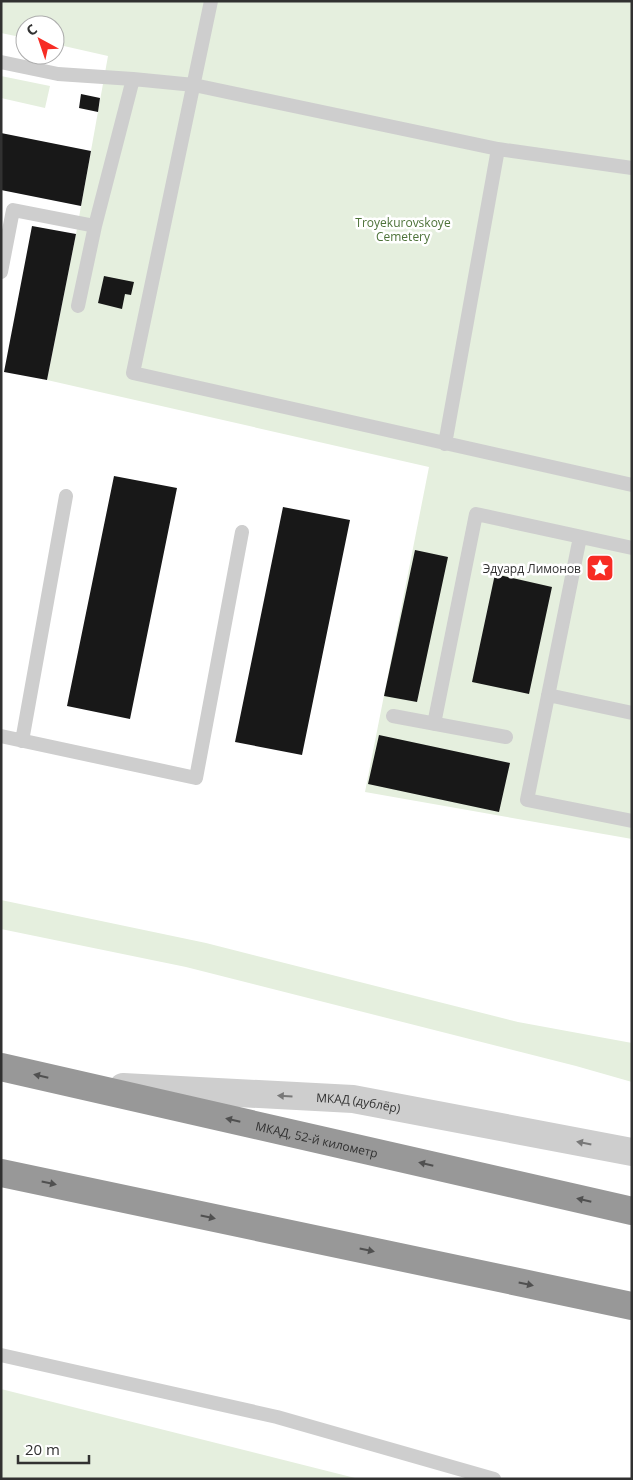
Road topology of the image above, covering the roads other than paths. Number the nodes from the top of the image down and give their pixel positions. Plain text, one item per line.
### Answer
1 (211, 1) edge
2 (1, 62) edge
3 (133, 79) junction
4 (194, 86) junction
5 (498, 149) junction
6 (632, 168) edge
7 (95, 226) junction
8 (1, 272) edge
9 (78, 306) dead end
10 (445, 444) junction
11 (632, 485) edge
12 (66, 496) dead end
13 (242, 532) dead end
14 (580, 537) junction
15 (632, 548) edge
16 (548, 695) junction
17 (632, 713) edge
18 (393, 716) dead end
19 (434, 724) junction
20 (1, 736) edge
21 (506, 737) dead end
22 (22, 741) junction
23 (632, 821) edge
24 (1, 1067) edge
25 (81, 1085) junction
26 (632, 1152) edge
27 (1, 1173) edge
28 (632, 1211) edge
29 (632, 1306) edge
30 (1, 1355) edge
31 (494, 1479) edge

1 - 4 lane
2 - 3 lane
3 - 4 lane
3 - 7 lane
4 - 5 lane
4 - 10 lane
5 - 6 lane
5 - 10 lane
7 - 8 lane
7 - 9 lane
10 - 11 lane
12 - 22 lane
13 - 22 lane
14 - 15 lane
14 - 16 lane
14 - 19 lane
16 - 17 lane
16 - 23 lane
18 - 19 lane
19 - 21 lane
20 - 22 lane
25 -> 24 highway, МКАД, 52-й километр
26 -> 25 street, МКАД (дублёр)
28 -> 25 highway, МКАД, 52-й километр
27 -> 29 highway
30 - 31 lane

